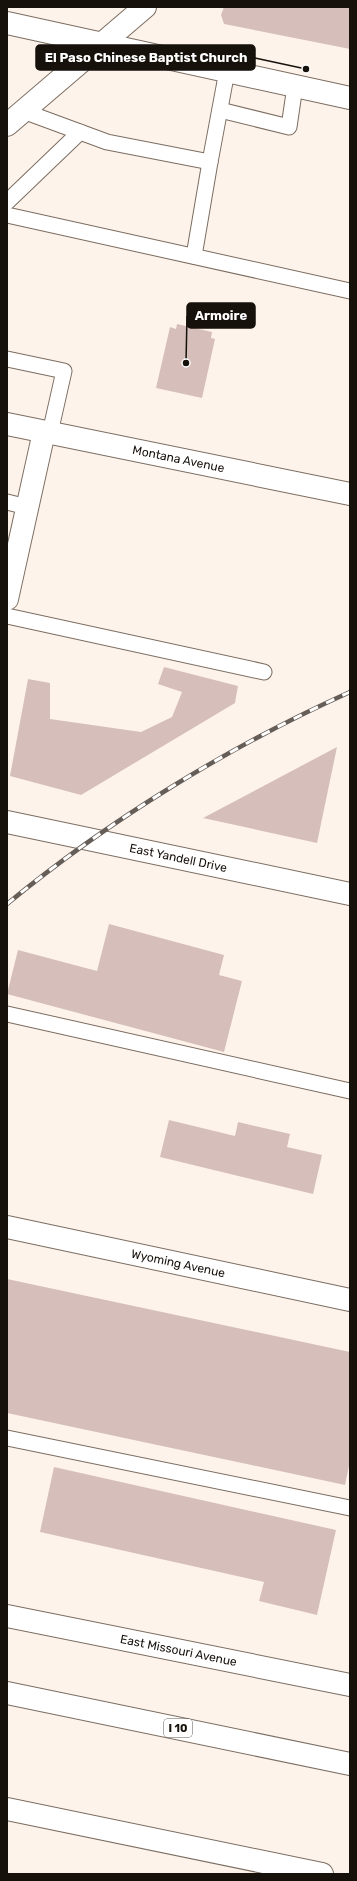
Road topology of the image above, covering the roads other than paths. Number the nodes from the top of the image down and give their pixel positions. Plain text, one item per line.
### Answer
1 (145, 7) edge
2 (7, 23) edge
3 (102, 44) junction
4 (227, 71) junction
5 (295, 86) junction
6 (350, 98) edge
7 (220, 110) junction
8 (23, 111) junction
9 (7, 125) edge
10 (80, 132) junction
11 (210, 162) junction
12 (7, 202) edge
13 (7, 215) edge
14 (194, 256) junction
15 (350, 290) edge
16 (7, 359) edge
17 (7, 424) edge
18 (47, 432) junction
19 (350, 494) edge
20 (17, 504) edge
21 (7, 599) edge
22 (7, 616) edge
23 (264, 672) dead end
24 (7, 822) edge
25 (350, 894) edge
26 (7, 1014) edge
27 (350, 1091) edge
28 (7, 1227) edge
29 (350, 1300) edge
30 (7, 1438) edge
31 (350, 1508) edge
32 (7, 1616) edge
33 (350, 1684) edge
34 (7, 1693) edge
35 (350, 1764) edge
36 (7, 1809) edge
37 (322, 1874) edge

1 - 3 main road
2 - 3 main road
3 - 4 main road
3 - 8 main road
4 - 5 main road
4 - 7 lane
5 - 6 main road
5 - 7 lane
7 - 11 lane
8 - 9 main road
8 - 10 lane
10 - 11 lane
10 - 12 lane
11 - 14 lane
13 - 14 lane
14 - 15 lane
16 - 18 lane
17 - 18 main road, Montana Avenue
18 - 19 main road, Montana Avenue
18 - 20 main road
20 - 21 main road
22 - 23 lane
24 - 25 main road, East Yandell Drive
26 - 27 lane
28 - 29 main road, Wyoming Avenue
30 - 31 lane
32 - 33 main road, East Missouri Avenue
34 - 35 main road, I 10
36 - 37 main road

